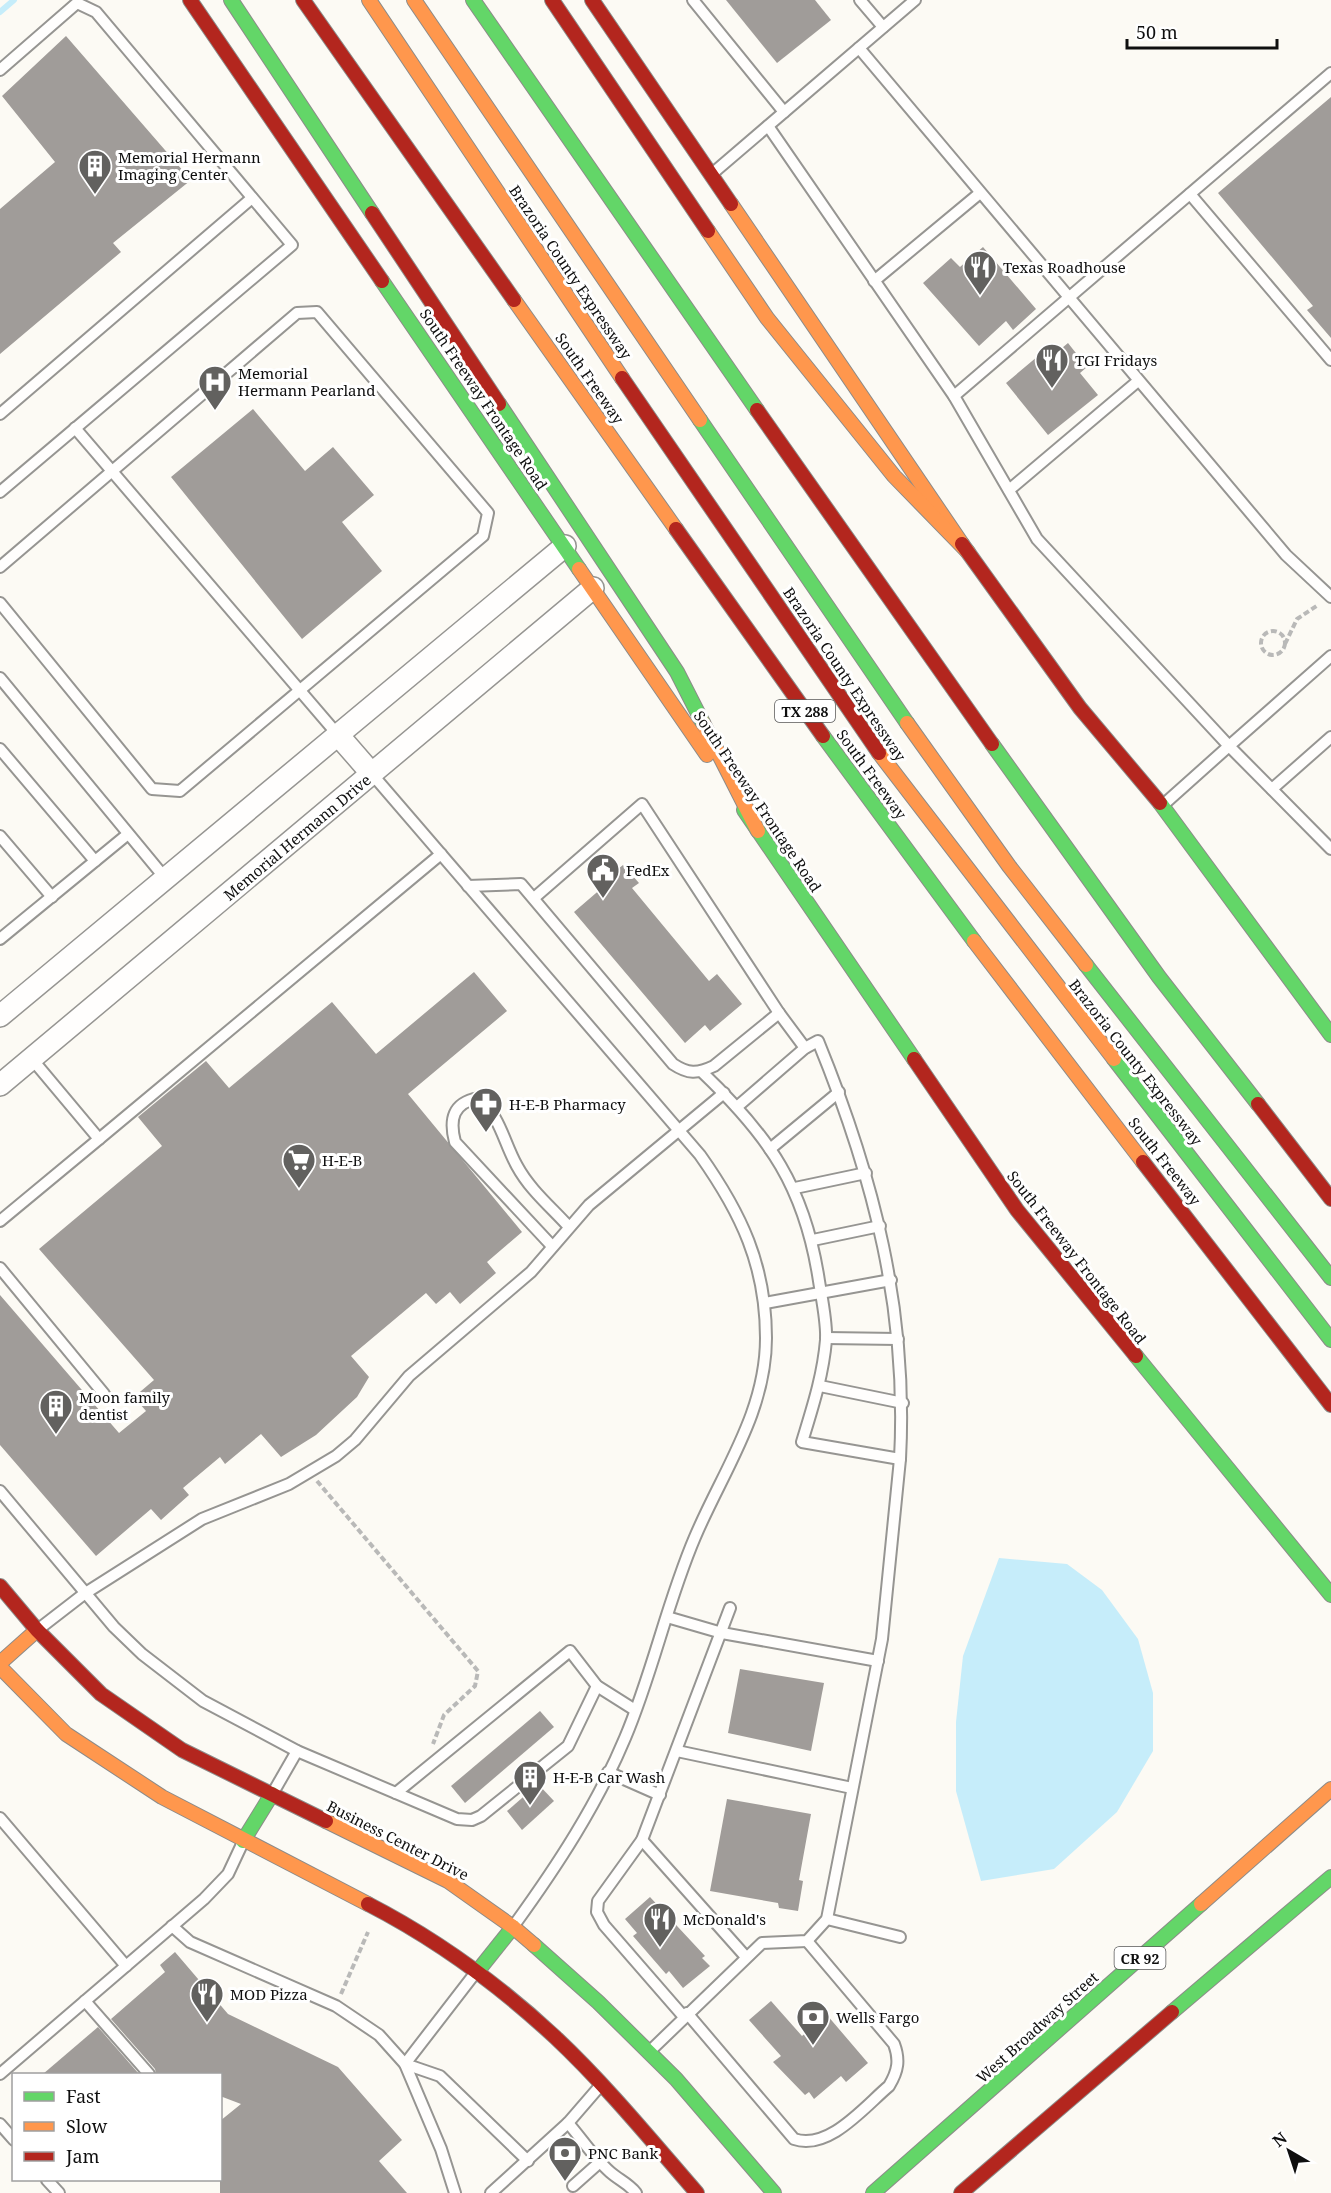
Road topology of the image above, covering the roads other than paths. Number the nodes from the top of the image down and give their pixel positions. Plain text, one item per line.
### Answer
1 (190, 0) edge
2 (231, 0) edge
3 (303, 0) edge
4 (369, 0) edge
5 (414, 0) edge
6 (473, 0) edge
7 (552, 0) edge
8 (592, 0) edge
9 (693, 0) edge
10 (860, 0) edge
11 (915, 0) edge
12 (76, 1) edge
13 (884, 27) junction
14 (859, 48) junction
15 (0, 70) edge
16 (1331, 74) edge
17 (784, 112) junction
18 (768, 126) junction
19 (711, 175) junction
20 (980, 193) junction
21 (1190, 194) junction
22 (252, 198) junction
23 (874, 281) junction
24 (1068, 298) junction
25 (1331, 360) edge
26 (1138, 381) junction
27 (954, 396) junction
28 (0, 414) edge
29 (75, 428) junction
30 (113, 470) junction
31 (1009, 490) junction
32 (0, 492) edge
33 (565, 546) junction
34 (968, 552) junction
35 (0, 567) edge
36 (593, 588) junction
37 (1331, 597) edge
38 (0, 603) edge
39 (1331, 656) edge
40 (0, 678) edge
41 (299, 689) junction
42 (338, 735) junction
43 (1331, 736) edge
44 (1229, 746) junction
45 (0, 748) edge
46 (372, 774) junction
47 (1272, 789) junction
48 (1162, 806) junction
49 (758, 831) junction
50 (129, 834) junction
51 (0, 836) edge
52 (1331, 849) edge
53 (441, 854) junction
54 (95, 861) junction
55 (165, 878) junction
56 (468, 886) junction
57 (52, 897) junction
58 (534, 898) junction
59 (0, 939) edge
60 (779, 1013) junction
61 (0, 1016) edge
62 (1331, 1035) edge
63 (805, 1048) junction
64 (32, 1059) junction
65 (702, 1071) junction
66 (0, 1085) edge
67 (839, 1092) junction
68 (724, 1093) junction
69 (738, 1106) junction
70 (678, 1131) junction
71 (99, 1139) junction
72 (770, 1149) junction
73 (866, 1173) junction
74 (795, 1188) junction
75 (1331, 1199) edge
76 (0, 1221) edge
77 (880, 1226) junction
78 (569, 1227) junction
79 (813, 1240) junction
80 (552, 1245) junction
81 (0, 1268) edge
82 (1331, 1278) edge
83 (891, 1280) junction
84 (821, 1293) junction
85 (765, 1303) junction
86 (826, 1338) junction
87 (898, 1340) junction
88 (1331, 1340) edge
89 (819, 1386) junction
90 (105, 1394) dead end
91 (903, 1403) junction
92 (1331, 1405) edge
93 (900, 1459) junction
94 (0, 1491) edge
95 (0, 1586) edge
96 (84, 1594) junction
97 (1331, 1595) edge
98 (730, 1608) dead end
99 (667, 1617) junction
100 (37, 1630) junction
101 (722, 1633) junction
102 (878, 1662) junction
103 (0, 1665) edge
104 (597, 1686) junction
105 (635, 1710) junction
106 (297, 1751) junction
107 (677, 1751) junction
108 (608, 1772) junction
109 (1326, 1774) dead end
110 (852, 1788) junction
111 (1331, 1789) edge
112 (396, 1793) junction
113 (272, 1794) junction
114 (660, 1795) junction
115 (1308, 1809) junction
116 (0, 1818) edge
117 (642, 1840) junction
118 (243, 1841) junction
119 (1331, 1876) edge
120 (827, 1918) junction
121 (172, 1926) junction
122 (513, 1927) junction
123 (900, 1937) dead end
124 (807, 1941) junction
125 (746, 1957) junction
126 (126, 1966) junction
127 (477, 1972) junction
128 (85, 2001) junction
129 (686, 2015) junction
130 (649, 2052) junction
131 (405, 2064) junction
132 (148, 2073) edge
133 (0, 2074) edge
134 (600, 2085) junction
135 (568, 2123) junction
136 (0, 2124) edge
137 (12, 2138) edge
138 (528, 2161) junction
139 (600, 2162) junction
140 (48, 2181) edge
141 (573, 2186) dead end
142 (496, 2191) edge
143 (59, 2193) edge
144 (455, 2193) edge
145 (636, 2193) edge
146 (697, 2193) edge
147 (774, 2193) edge
148 (873, 2193) edge
149 (961, 2193) edge

1 - 33 main road, South Freeway Frontage Road
2 - 49 main road
3 - 92 main road, South Freeway / TX 288
4 - 88 main road, Brazoria County Expressway
5 - 82 main road, Brazoria County Expressway
6 - 75 main road
7 - 34 main road
8 - 19 main road
9 - 17 lane
10 - 13 lane
11 - 13 lane
12 - 15 lane
12 - 22 lane
13 - 14 lane
14 - 17 lane
14 - 20 lane
16 - 21 lane
17 - 18 lane
18 - 19 lane
18 - 23 lane
19 - 34 main road
20 - 23 lane
20 - 24 lane
21 - 24 lane
21 - 25 lane
22 - 28 lane
22 - 29 lane
23 - 27 lane
24 - 26 lane
24 - 27 lane
26 - 31 lane
26 - 37 lane
27 - 31 lane
29 - 30 lane
29 - 32 lane
30 - 35 lane
30 - 41 lane
30 - 41 lane
31 - 44 lane
33 - 36 main road, South Freeway Frontage Road
33 - 42 street
34 - 48 main road
36 - 46 street, Memorial Hermann Drive
36 - 49 main road, South Freeway Frontage Road
38 - 41 lane
39 - 44 lane
40 - 50 lane
41 - 42 lane
42 - 46 street
42 - 55 street
43 - 47 lane
44 - 47 lane
44 - 48 lane
45 - 54 lane
46 - 53 lane
46 - 64 street, Memorial Hermann Drive
47 - 52 lane
48 - 62 main road
49 - 97 main road, South Freeway Frontage Road
50 - 54 lane
50 - 55 lane
51 - 57 lane
53 - 56 lane
53 - 71 lane
54 - 57 lane
55 - 61 street
56 - 58 lane
56 - 70 lane
57 - 59 lane
58 - 60 lane
58 - 65 lane
60 - 63 lane
60 - 65 lane
63 - 67 lane
63 - 69 lane
64 - 66 street, Memorial Hermann Drive
64 - 71 lane
65 - 68 lane
67 - 72 lane
67 - 73 lane
68 - 69 lane
68 - 70 lane
69 - 72 lane
70 - 78 lane
70 - 85 lane
71 - 76 lane
72 - 74 lane
73 - 74 lane
73 - 77 lane
74 - 79 lane
77 - 79 lane
77 - 83 lane
78 - 80 lane
78 - 80 lane
79 - 84 lane
80 - 96 lane
81 - 90 lane
83 - 84 lane
83 - 87 lane
84 - 85 lane
84 - 86 lane
85 - 99 lane
86 - 87 lane
86 - 89 lane
87 - 91 lane
89 - 91 lane
89 - 93 lane
91 - 93 lane
93 - 102 lane
94 - 96 lane
95 - 100 main road, Business Center Drive
96 - 100 lane
96 - 106 lane
98 - 101 lane
99 - 101 lane
99 - 105 lane
100 - 103 main road
100 - 113 main road, Business Center Drive
101 - 102 lane
101 - 107 lane
102 - 110 lane
103 - 118 main road
104 - 105 lane
104 - 112 lane
104 - 112 lane
105 - 108 lane
106 - 112 lane
106 - 113 lane
107 - 110 lane
107 - 114 lane
108 - 114 lane
108 - 122 lane
109 - 115 main road
110 - 120 lane
111 - 115 main road, West Broadway Street / CR 92
113 - 118 main road
113 - 122 main road, Business Center Drive
114 - 117 lane
115 - 148 main road, West Broadway Street / CR 92
116 - 126 lane
117 - 125 lane
117 - 129 lane
118 - 121 lane
118 - 127 main road
119 - 149 main road
120 - 123 lane
120 - 124 lane
121 - 126 lane
121 - 131 lane
122 - 127 main road
122 - 130 main road, Business Center Drive
124 - 125 lane
124 - 129 lane
125 - 129 lane
126 - 128 lane
127 - 131 lane
127 - 134 main road
128 - 132 lane
128 - 133 lane
129 - 130 lane
130 - 147 main road, Business Center Drive
131 - 138 lane
131 - 144 lane
134 - 135 lane
134 - 146 main road
135 - 138 lane
135 - 139 lane
136 - 137 lane
138 - 142 lane
139 - 141 lane
139 - 145 lane
140 - 143 lane

